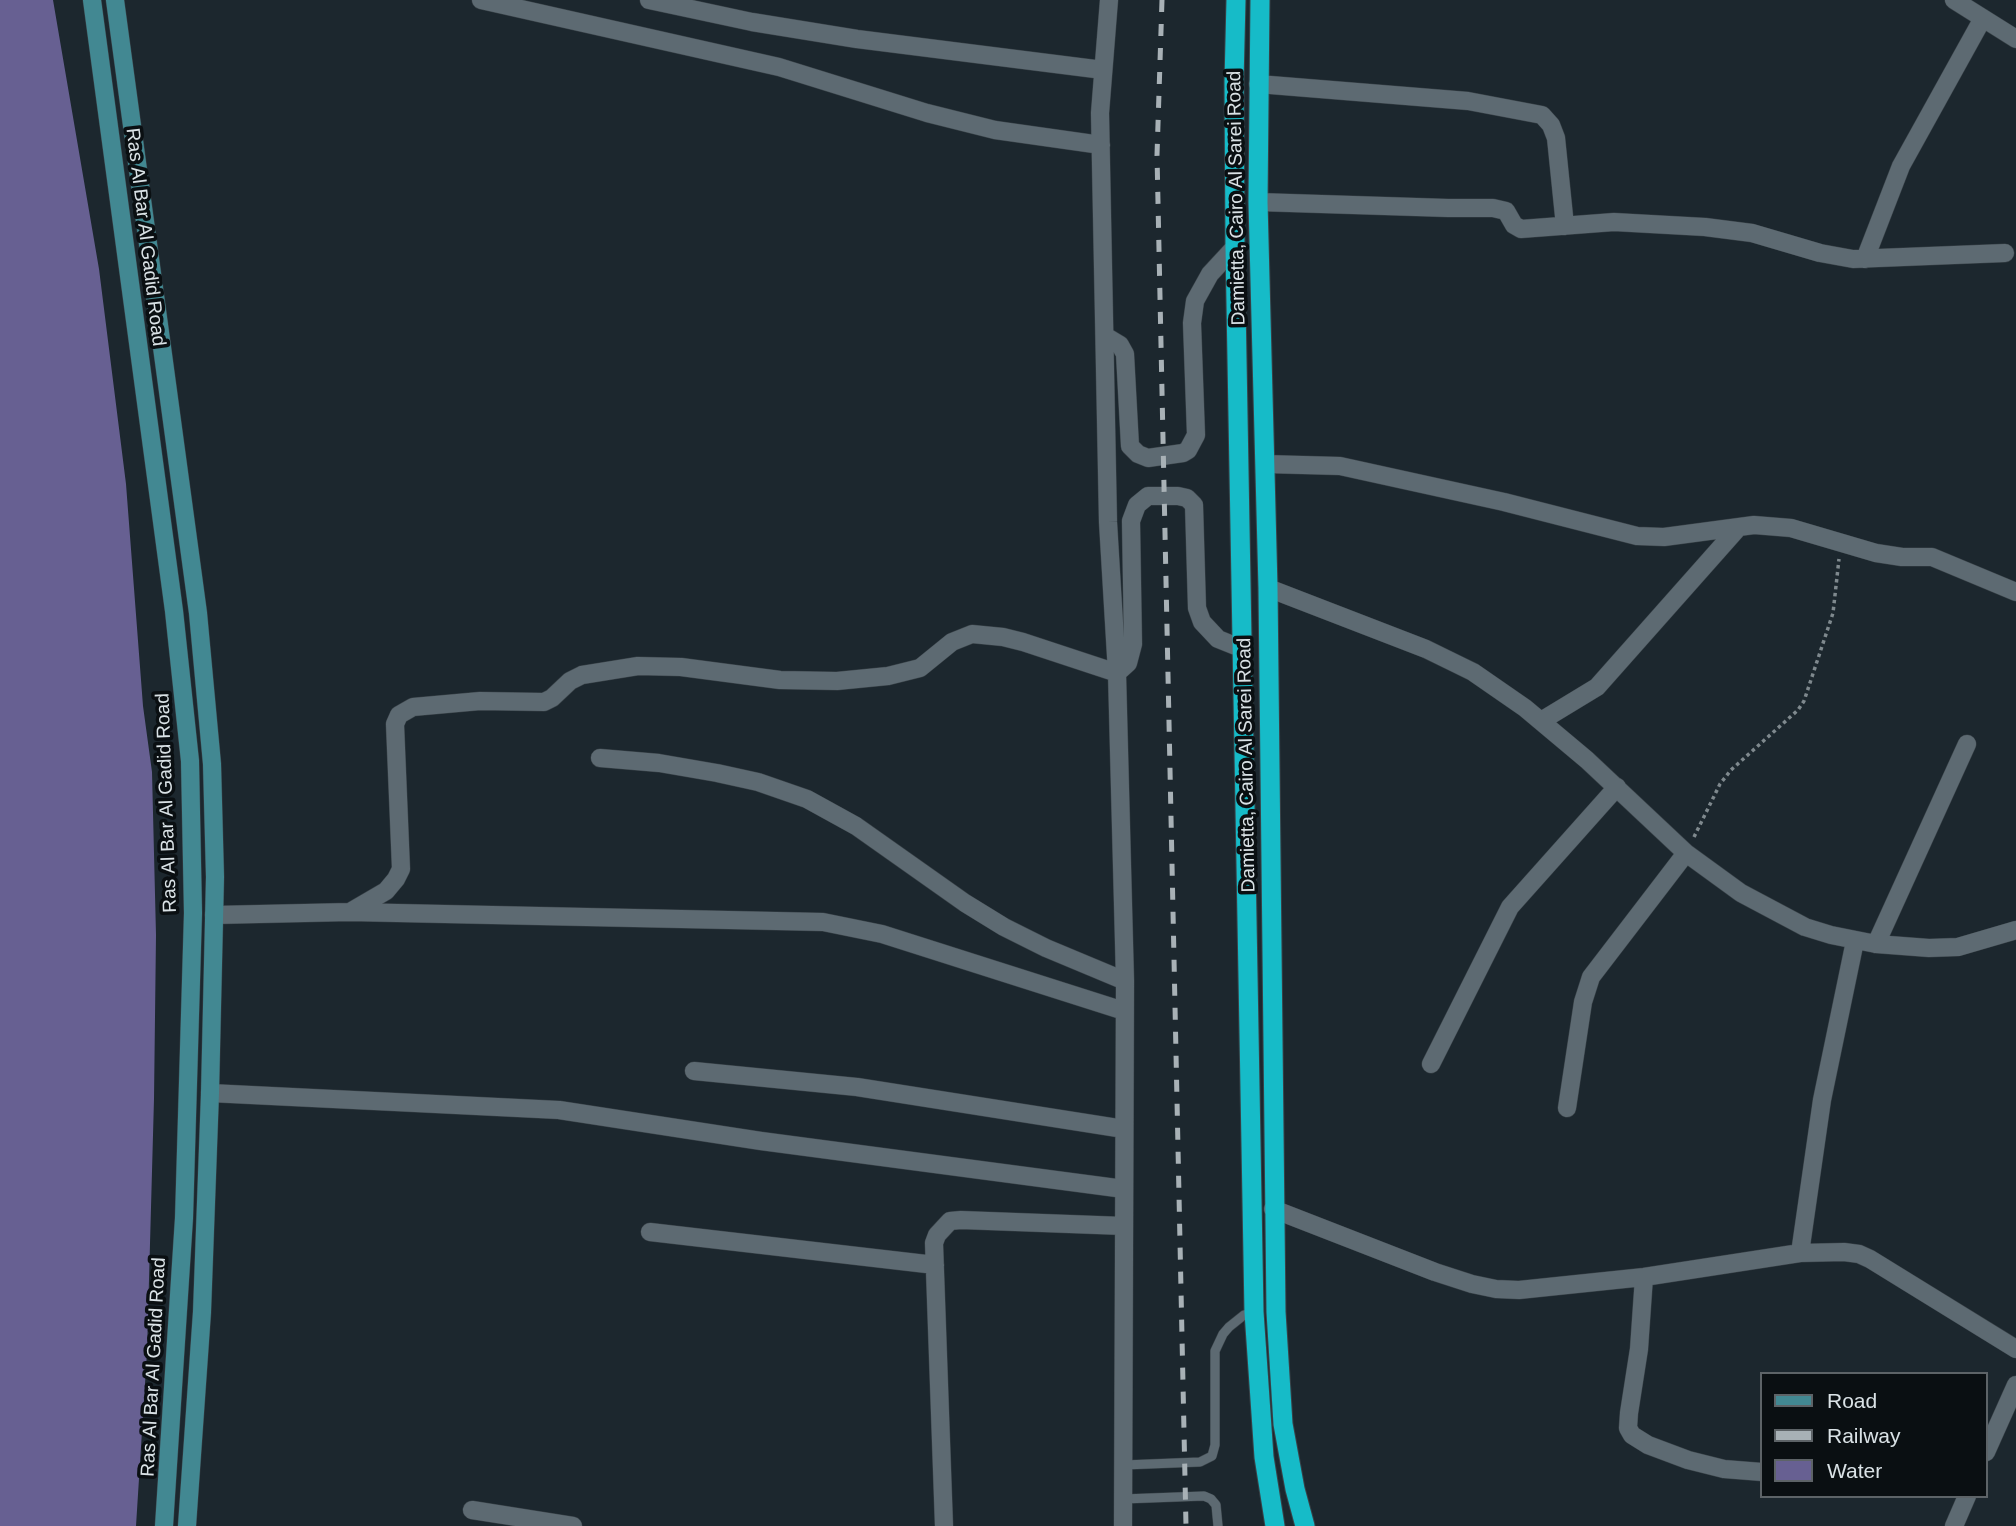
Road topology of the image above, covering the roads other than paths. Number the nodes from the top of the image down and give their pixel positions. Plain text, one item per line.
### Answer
1 (92, 0) edge
2 (114, 0) edge
3 (481, 0) edge
4 (649, 0) edge
5 (1109, 0) edge
6 (1236, 0) edge
7 (1260, 0) edge
8 (1954, 0) edge
9 (1983, 19) junction
10 (2016, 39) edge
11 (1103, 70) junction
12 (1258, 84) junction
13 (1101, 145) junction
14 (1258, 202) junction
15 (1565, 226) junction
16 (1236, 247) junction
17 (2005, 253) dead end
18 (1865, 259) junction
19 (1105, 336) junction
20 (1265, 464) junction
21 (1738, 528) junction
22 (1268, 588) junction
23 (2016, 592) edge
24 (1242, 649) junction
25 (1117, 673) junction
26 (1541, 721) junction
27 (1967, 744) dead end
28 (600, 758) dead end
29 (1617, 787) junction
30 (1686, 853) junction
31 (350, 912) junction
32 (214, 915) junction
33 (2016, 930) edge
34 (1856, 941) junction
35 (1876, 944) junction
36 (1125, 981) junction
37 (1125, 1011) junction
38 (1431, 1064) dead end
39 (694, 1071) dead end
40 (210, 1093) junction
41 (1567, 1108) dead end
42 (1125, 1129) junction
43 (1124, 1189) junction
44 (1273, 1209) junction
45 (1124, 1226) junction
46 (650, 1232) dead end
47 (1800, 1253) junction
48 (934, 1265) junction
49 (1644, 1277) junction
50 (1254, 1311) junction
51 (2016, 1349) edge
52 (2016, 1385) edge
53 (1988, 1448) edge
54 (1124, 1465) junction
55 (1760, 1472) edge
56 (1966, 1498) edge
57 (1123, 1499) junction
58 (471, 1510) dead end
59 (164, 1526) edge
60 (187, 1526) edge
61 (573, 1526) edge
62 (944, 1526) edge
63 (1123, 1526) edge
64 (1218, 1526) edge
65 (1275, 1526) edge
66 (1305, 1526) edge
67 (1954, 1526) edge

1 - 59 main road, Ras Al Bar Al Gadid Road
2 - 32 main road, Ras Al Bar Al Gadid Road
3 - 13 street
4 - 11 street
5 - 11 street
6 - 16 highway, Damietta, Cairo Al Sarei Road
7 - 12 highway, Damietta, Cairo Al Sarei Road
8 - 9 street
9 - 10 street
9 - 18 street
11 - 13 street
12 - 14 highway, Damietta, Cairo Al Sarei Road
12 - 15 street
13 - 19 street
14 - 15 street
14 - 20 highway, Damietta, Cairo Al Sarei Road
15 - 18 street
16 - 19 street
16 - 24 highway, Damietta, Cairo Al Sarei Road
17 - 18 street
19 - 25 street
20 - 21 street
20 - 22 highway, Damietta, Cairo Al Sarei Road
21 - 23 street
21 - 26 street
22 - 26 street
22 - 44 highway, Damietta, Cairo Al Sarei Road
24 - 25 street
24 - 50 highway, Damietta, Cairo Al Sarei Road
25 - 31 street
25 - 36 street
26 - 29 street
27 - 35 street
28 - 36 street
29 - 30 street
29 - 38 street
30 - 34 street
30 - 41 street
31 - 32 street
31 - 37 street
32 - 40 main road, Ras Al Bar Al Gadid Road
33 - 35 street
34 - 35 street
34 - 47 street
36 - 37 street
37 - 42 street
39 - 42 street
40 - 43 street
40 - 60 main road, Ras Al Bar Al Gadid Road
42 - 43 street
43 - 45 street
44 - 49 street
44 - 66 highway, Damietta, Cairo Al Sarei Road
45 - 48 street
45 - 54 street
46 - 48 street
47 - 49 street
47 - 51 street
48 - 62 street
49 - 55 street
50 - 54 lane
50 - 65 highway, Damietta, Cairo Al Sarei Road
52 - 53 street
54 - 57 street
56 - 67 street
57 - 63 street
57 - 64 lane
58 - 61 street

